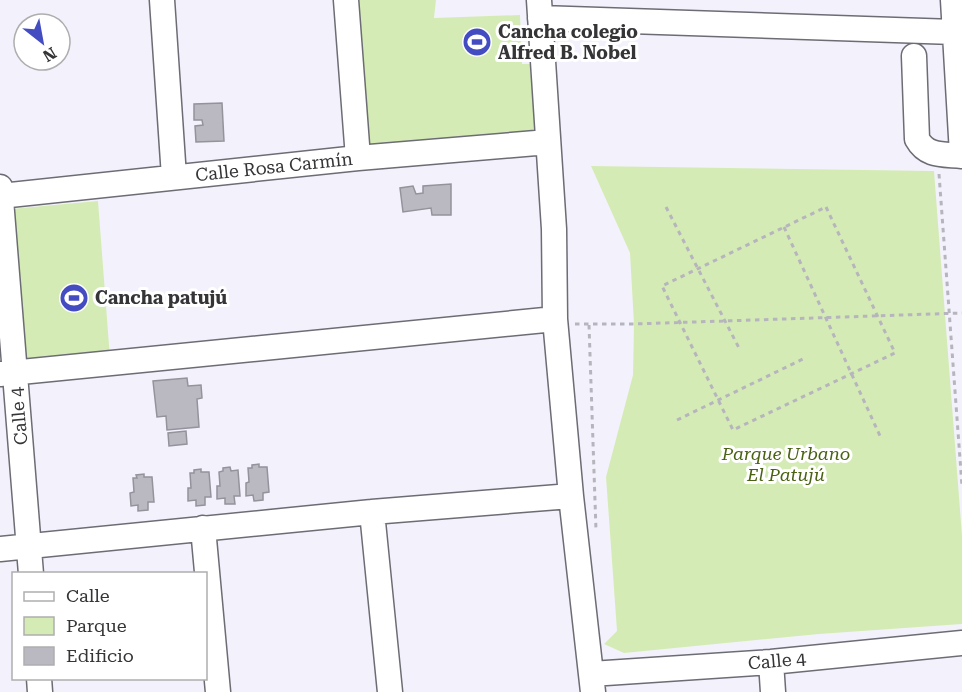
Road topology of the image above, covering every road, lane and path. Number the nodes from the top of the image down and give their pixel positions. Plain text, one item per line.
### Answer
1 (162, 0) edge
2 (346, 0) edge
3 (953, 0) edge
4 (540, 9) edge
5 (954, 32) junction
6 (915, 56) dead end
7 (548, 142) junction
8 (962, 155) edge
9 (358, 158) junction
10 (939, 172) dead end
11 (174, 177) junction
12 (0, 188) edge
13 (0, 196) edge
14 (666, 207) dead end
15 (784, 227) junction
16 (698, 268) junction
17 (949, 313) junction
18 (962, 313) edge
19 (878, 315) junction
20 (826, 317) junction
21 (555, 319) junction
22 (725, 321) junction
23 (680, 322) junction
24 (590, 325) junction
25 (739, 348) dead end
26 (803, 359) dead end
27 (8, 373) edge
28 (852, 374) junction
29 (718, 400) junction
30 (677, 420) dead end
31 (881, 438) dead end
32 (962, 486) edge
33 (571, 496) junction
34 (372, 512) junction
35 (203, 528) junction
36 (597, 540) dead end
37 (29, 546) junction
38 (0, 549) edge
39 (31, 572) edge
40 (962, 643) edge
41 (771, 662) junction
42 (592, 683) edge
43 (218, 692) edge
44 (390, 692) edge
45 (773, 692) edge

1 - 11 street
2 - 9 street
3 - 5 street
4 - 5 street
4 - 7 street
5 - 8 street
6 - 8 street
7 - 9 street, Calle Rosa Carmín
7 - 21 street
9 - 11 street, Calle Rosa Carmín
10 - 17 path
11 - 13 street, Calle Rosa Carmín
12 - 13 street, Calle 4
13 - 27 street, Calle 4
14 - 16 path
15 - 16 path
15 - 19 path
15 - 20 path
16 - 22 path
16 - 23 path
17 - 18 path
17 - 19 path
17 - 32 path
19 - 20 path
19 - 28 path
20 - 22 path
20 - 28 path
21 - 24 path
21 - 27 street
21 - 33 street
22 - 23 path
22 - 25 path
23 - 24 path
23 - 29 path
24 - 36 path
26 - 29 path
27 - 37 street, Calle 4
28 - 29 path
28 - 31 path
29 - 30 path
33 - 34 street
33 - 42 street
34 - 35 street
34 - 44 street
35 - 37 street
35 - 43 street
37 - 38 street
37 - 39 street, Calle 4
40 - 41 street, Calle 4
41 - 42 street, Calle 4
41 - 45 street

